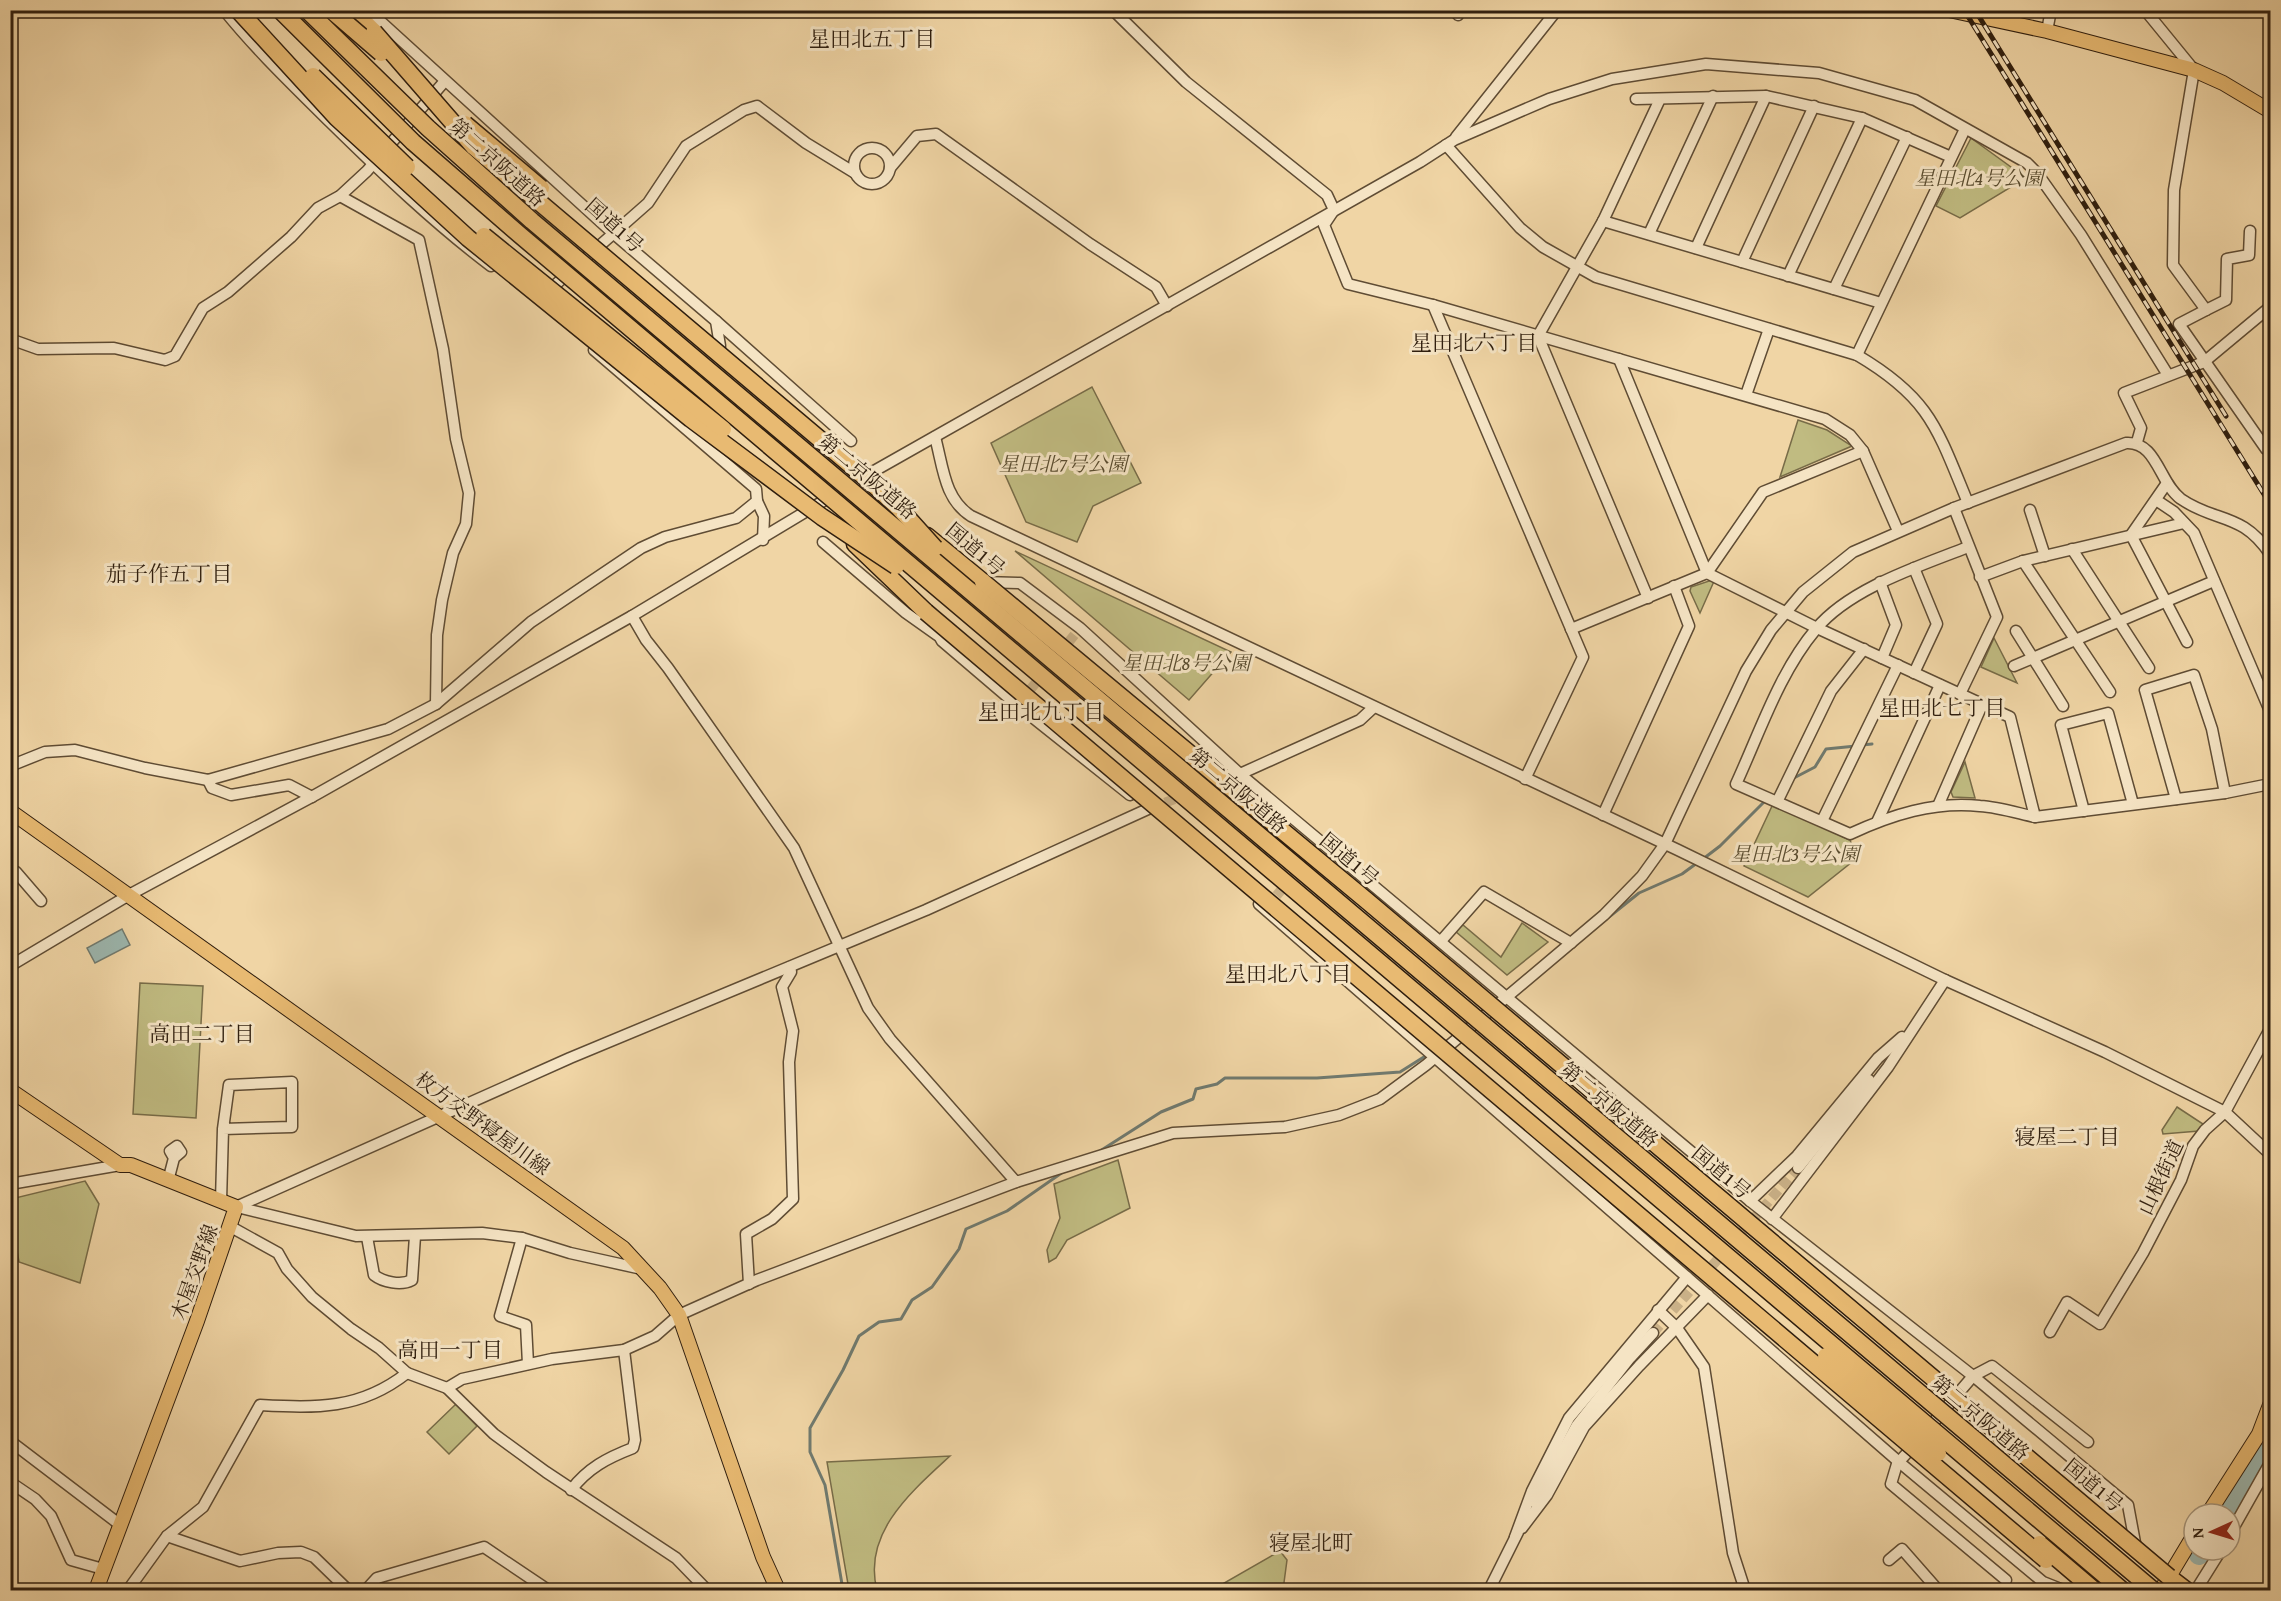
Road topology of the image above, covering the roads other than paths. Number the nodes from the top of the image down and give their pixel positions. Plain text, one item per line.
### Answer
1 (224, 10) edge
2 (238, 10) edge
3 (248, 10) edge
4 (280, 10) edge
5 (307, 10) edge
6 (332, 10) edge
7 (352, 10) edge
8 (368, 10) edge
9 (1113, 10) edge
10 (1557, 10) edge
11 (2051, 10) edge
12 (2145, 10) edge
13 (1952, 11) edge
14 (2047, 31) junction
15 (2193, 70) junction
16 (444, 82) junction
17 (1713, 96) junction
18 (1766, 96) junction
19 (1636, 99) dead end
20 (1660, 99) junction
21 (1814, 106) junction
22 (2271, 111) edge
23 (1862, 118) junction
24 (1965, 129) junction
25 (1907, 137) junction
26 (1450, 142) junction
27 (1951, 157) junction
28 (373, 164) junction
29 (890, 168) junction
30 (855, 173) junction
31 (340, 196) junction
32 (1334, 210) junction
33 (1603, 220) junction
34 (2250, 231) dead end
35 (614, 234) junction
36 (1649, 234) junction
37 (1696, 248) junction
38 (1742, 262) junction
39 (1578, 268) junction
40 (1788, 276) junction
41 (1834, 289) junction
42 (537, 302) junction
43 (1881, 303) junction
44 (1433, 305) junction
45 (1167, 306) junction
46 (2271, 307) edge
47 (2206, 310) junction
48 (716, 321) junction
49 (1769, 329) junction
50 (1538, 336) junction
51 (10, 339) edge
52 (720, 346) junction
53 (1857, 355) junction
54 (1619, 359) junction
55 (2204, 362) junction
56 (2168, 375) junction
57 (1746, 395) junction
58 (934, 437) junction
59 (851, 441) dead end
60 (2137, 442) junction
61 (1863, 451) junction
62 (2271, 451) edge
63 (860, 479) junction
64 (2167, 483) junction
65 (2156, 500) junction
66 (757, 501) junction
67 (1968, 503) junction
68 (815, 506) junction
69 (1954, 508) junction
70 (2030, 510) dead end
71 (2184, 523) junction
72 (1898, 531) junction
73 (2131, 535) junction
74 (763, 540) junction
75 (823, 542) dead end
76 (1968, 547) junction
77 (2072, 549) junction
78 (2271, 554) edge
79 (2045, 556) junction
80 (2024, 561) junction
81 (1914, 568) junction
82 (1707, 573) junction
83 (1980, 577) junction
84 (2214, 581) junction
85 (1880, 582) junction
86 (1674, 586) junction
87 (978, 587) junction
88 (1648, 598) junction
89 (2167, 601) junction
90 (961, 609) junction
91 (926, 612) junction
92 (1786, 612) junction
93 (632, 616) junction
94 (2118, 622) junction
95 (1817, 628) junction
96 (1571, 629) junction
97 (2016, 631) dead end
98 (938, 635) junction
99 (2076, 640) junction
100 (2187, 642) dead end
101 (1864, 649) junction
102 (1882, 658) junction
103 (2033, 658) junction
104 (1898, 665) junction
105 (2014, 666) dead end
106 (2149, 668) dead end
107 (1914, 673) junction
108 (1940, 685) junction
109 (2110, 692) dead end
110 (1960, 694) junction
111 (436, 704) junction
112 (1982, 705) junction
113 (2063, 706) dead end
114 (1374, 707) junction
115 (2271, 711) edge
116 (10, 766) edge
117 (1240, 774) junction
118 (1525, 779) junction
119 (208, 780) junction
120 (2271, 784) edge
121 (2225, 793) junction
122 (312, 797) junction
123 (2176, 799) junction
124 (1778, 800) junction
125 (2133, 804) junction
126 (1938, 806) junction
127 (1148, 809) junction
128 (10, 811) edge
129 (2084, 811) junction
130 (1603, 815) junction
131 (2035, 817) junction
132 (1822, 821) junction
133 (1877, 822) junction
134 (1665, 844) junction
135 (10, 871) edge
136 (129, 895) junction
137 (41, 901) dead end
138 (1423, 925) junction
139 (1441, 941) junction
140 (1571, 943) junction
141 (839, 946) junction
142 (1423, 948) junction
143 (10, 966) edge
144 (790, 967) junction
145 (1945, 980) junction
146 (1506, 996) junction
147 (2271, 1029) edge
148 (1909, 1031) junction
149 (1435, 1058) junction
150 (1568, 1071) junction
151 (10, 1090) edge
152 (2225, 1112) junction
153 (1645, 1113) junction
154 (443, 1117) junction
155 (224, 1129) junction
156 (2271, 1154) edge
157 (174, 1158) dead end
158 (120, 1165) junction
159 (1798, 1168) tunnel mouth
160 (168, 1181) junction
161 (1016, 1182) junction
162 (10, 1184) edge
163 (1750, 1201) junction
164 (221, 1202) junction
165 (236, 1207) junction
166 (1772, 1219) junction
167 (1717, 1221) junction
168 (231, 1227) junction
169 (415, 1236) junction
170 (367, 1237) junction
171 (522, 1238) junction
172 (1705, 1239) junction
173 (642, 1269) junction
174 (1687, 1277) junction
175 (749, 1284) junction
176 (1707, 1295) junction
177 (1658, 1310) junction
178 (679, 1315) junction
179 (1677, 1328) junction
180 (2049, 1332) dead end
181 (1653, 1333) tunnel mouth
182 (624, 1350) junction
183 (528, 1364) junction
184 (407, 1373) junction
185 (1973, 1376) junction
186 (447, 1388) junction
187 (2271, 1405) edge
188 (10, 1441) edge
189 (2088, 1442) dead end
190 (1899, 1462) junction
191 (2271, 1463) edge
192 (10, 1482) edge
193 (571, 1490) junction
194 (2216, 1502) edge
195 (2242, 1513) edge
196 (119, 1524) junction
197 (166, 1536) junction
198 (1515, 1537) junction
199 (2136, 1548) junction
200 (2182, 1556) edge
201 (1889, 1560) dead end
202 (2213, 1562) edge
203 (103, 1569) junction
204 (2006, 1580) dead end
205 (2165, 1586) edge
206 (96, 1590) edge
207 (128, 1590) edge
208 (348, 1590) edge
209 (366, 1590) edge
210 (548, 1590) edge
211 (707, 1590) edge
212 (778, 1590) edge
213 (1489, 1590) edge
214 (1745, 1590) edge
215 (1938, 1590) edge
216 (2063, 1590) edge
217 (2082, 1590) edge
218 (2094, 1590) edge
219 (2122, 1590) edge
220 (2153, 1590) edge
221 (2186, 1590) edge
222 (2196, 1590) edge

1 - 28 street
2 - 90 highway, bridge
3 - 68 highway, bridge
4 - 90 highway, 第二京阪道路, bridge
5 - 87 highway, 第二京阪道路, bridge
6 - 52 highway, 国道1号, bridge
7 - 87 highway, bridge
8 - 16 street
9 - 32 street
10 - 26 street
11 - 14 street
12 - 15 street
13 - 14 main road
14 - 15 main road
15 - 22 main road
15 - 47 street
16 - 28 street
16 - 35 street
17 - 18 street
17 - 20 street
17 - 36 street
18 - 21 street
18 - 37 street
19 - 20 street
20 - 33 street
21 - 23 street
21 - 38 street
23 - 25 street
23 - 40 street
24 - 26 street
24 - 27 street
24 - 56 street
25 - 27 street
25 - 41 street
26 - 32 street
26 - 39 street
27 - 43 street
28 - 31 street
28 - 42 street
29 - 30 street
29 - 30 street
29 - 45 street
30 - 35 street
31 - 51 street
31 - 111 street
32 - 44 street
32 - 45 street
33 - 36 street
33 - 39 street
34 - 47 street
35 - 42 street
35 - 48 street
36 - 37 street
37 - 38 street
38 - 40 street
39 - 49 street
39 - 50 street
40 - 41 street
41 - 43 street
42 - 66 street
43 - 53 street
44 - 50 street
44 - 96 street
45 - 58 street
46 - 55 street
47 - 55 street
48 - 52 street
48 - 59 street
49 - 53 street
49 - 57 street
50 - 54 street
50 - 88 street
52 - 63 highway, 国道1号, bridge
53 - 67 street
54 - 57 street
54 - 82 street
55 - 56 street
55 - 62 street
56 - 60 street
57 - 61 street
58 - 63 street
58 - 114 street
60 - 64 street
60 - 67 street
61 - 72 street
61 - 82 street
63 - 68 street
63 - 87 highway, 国道1号
64 - 65 street
64 - 78 street
65 - 71 street
65 - 73 street
66 - 74 street
66 - 111 street
67 - 69 street
68 - 74 street
68 - 91 highway
69 - 72 street
69 - 76 street
70 - 79 street
71 - 73 street
71 - 84 street
72 - 92 street
73 - 77 street
73 - 89 street
74 - 93 street
75 - 98 street
76 - 81 street
76 - 83 street
77 - 79 street
77 - 94 street
79 - 80 street
80 - 83 street
80 - 99 street
81 - 85 street
81 - 107 street
82 - 86 street
82 - 92 street
83 - 110 street
84 - 89 street
84 - 115 street
85 - 95 street
85 - 102 street
86 - 88 street
86 - 130 street
87 - 117 street
87 - 142 highway, 国道1号, bridge
87 - 167 highway, 第二京阪道路, bridge
88 - 96 street
89 - 94 street
89 - 100 street
90 - 172 highway, 第二京阪道路, bridge
91 - 98 street
91 - 217 highway, bridge
92 - 95 street
92 - 134 street
93 - 122 street
93 - 141 street
94 - 99 street
94 - 106 street
95 - 101 street
95 - 124 street
96 - 118 street
97 - 103 street
98 - 127 street
99 - 103 street
99 - 109 street
101 - 102 street
101 - 124 street
102 - 104 street
103 - 105 street
103 - 113 street
104 - 107 street
104 - 132 street
107 - 108 street
108 - 110 street
108 - 133 street
110 - 112 street
111 - 119 street
112 - 126 street
112 - 131 street
114 - 117 street
114 - 118 street
116 - 119 street
117 - 138 street
118 - 130 street
119 - 122 street
120 - 121 street
121 - 123 street
121 - 123 street
122 - 136 street
123 - 125 street
124 - 132 street
125 - 129 street
125 - 129 street
126 - 131 street
126 - 133 street
127 - 141 street
127 - 149 street
128 - 136 main road, 枚方交野寝屋川線
129 - 131 street
130 - 134 street
132 - 133 street
134 - 140 street
134 - 145 street
135 - 137 street
136 - 143 street
136 - 154 main road, 枚方交野寝屋川線
138 - 139 street
138 - 142 street
139 - 140 street
139 - 146 street
140 - 146 street
141 - 144 street
141 - 161 street
142 - 150 highway, 国道1号, bridge
144 - 154 street
144 - 175 street
145 - 148 street
145 - 152 street
146 - 149 street
146 - 153 street
147 - 152 street, 山根街道
148 - 159 street
148 - 163 street
148 - 166 street
149 - 161 street
149 - 174 street
150 - 153 street
150 - 199 highway, 国道1号, bridge
151 - 158 main road, 木屋交野線
152 - 156 street
152 - 180 street, 山根街道
153 - 163 street
154 - 165 street
154 - 173 main road, 枚方交野寝屋川線
155 - 155 street
155 - 164 street
157 - 160 street
158 - 160 main road, 木屋交野線
158 - 162 street
160 - 164 main road, 木屋交野線
161 - 175 street
163 - 166 street
164 - 165 main road, 木屋交野線
165 - 168 main road, 木屋交野線
165 - 170 street
166 - 185 street
167 - 205 highway, bridge
167 - 220 highway, 第二京阪道路, bridge
168 - 184 street
168 - 196 main road, 木屋交野線
169 - 170 street
169 - 170 street
169 - 171 street
171 - 173 street
171 - 183 street
172 - 218 highway, bridge
172 - 219 highway, 第二京阪道路, bridge
173 - 178 main road, 枚方交野寝屋川線
174 - 176 street
174 - 177 street
175 - 178 street
176 - 179 street
176 - 190 street
177 - 179 street
177 - 198 street
178 - 182 street
178 - 212 main road, 枚方交野寝屋川線
179 - 198 street
179 - 214 street
181 - 198 street
182 - 183 street
182 - 193 street
183 - 186 street
184 - 186 street
184 - 197 street
185 - 189 street
185 - 190 street
185 - 199 street
186 - 193 street
187 - 194 main road
188 - 196 street
190 - 204 street
190 - 216 street
191 - 195 street
192 - 203 street
193 - 211 street
196 - 203 main road, 木屋交野線
197 - 207 street
197 - 208 street
198 - 213 street
199 - 205 highway, 国道1号, bridge
200 - 205 main road
201 - 215 street
202 - 222 street
203 - 206 main road, 木屋交野線
205 - 221 highway, 国道1号
209 - 210 street

